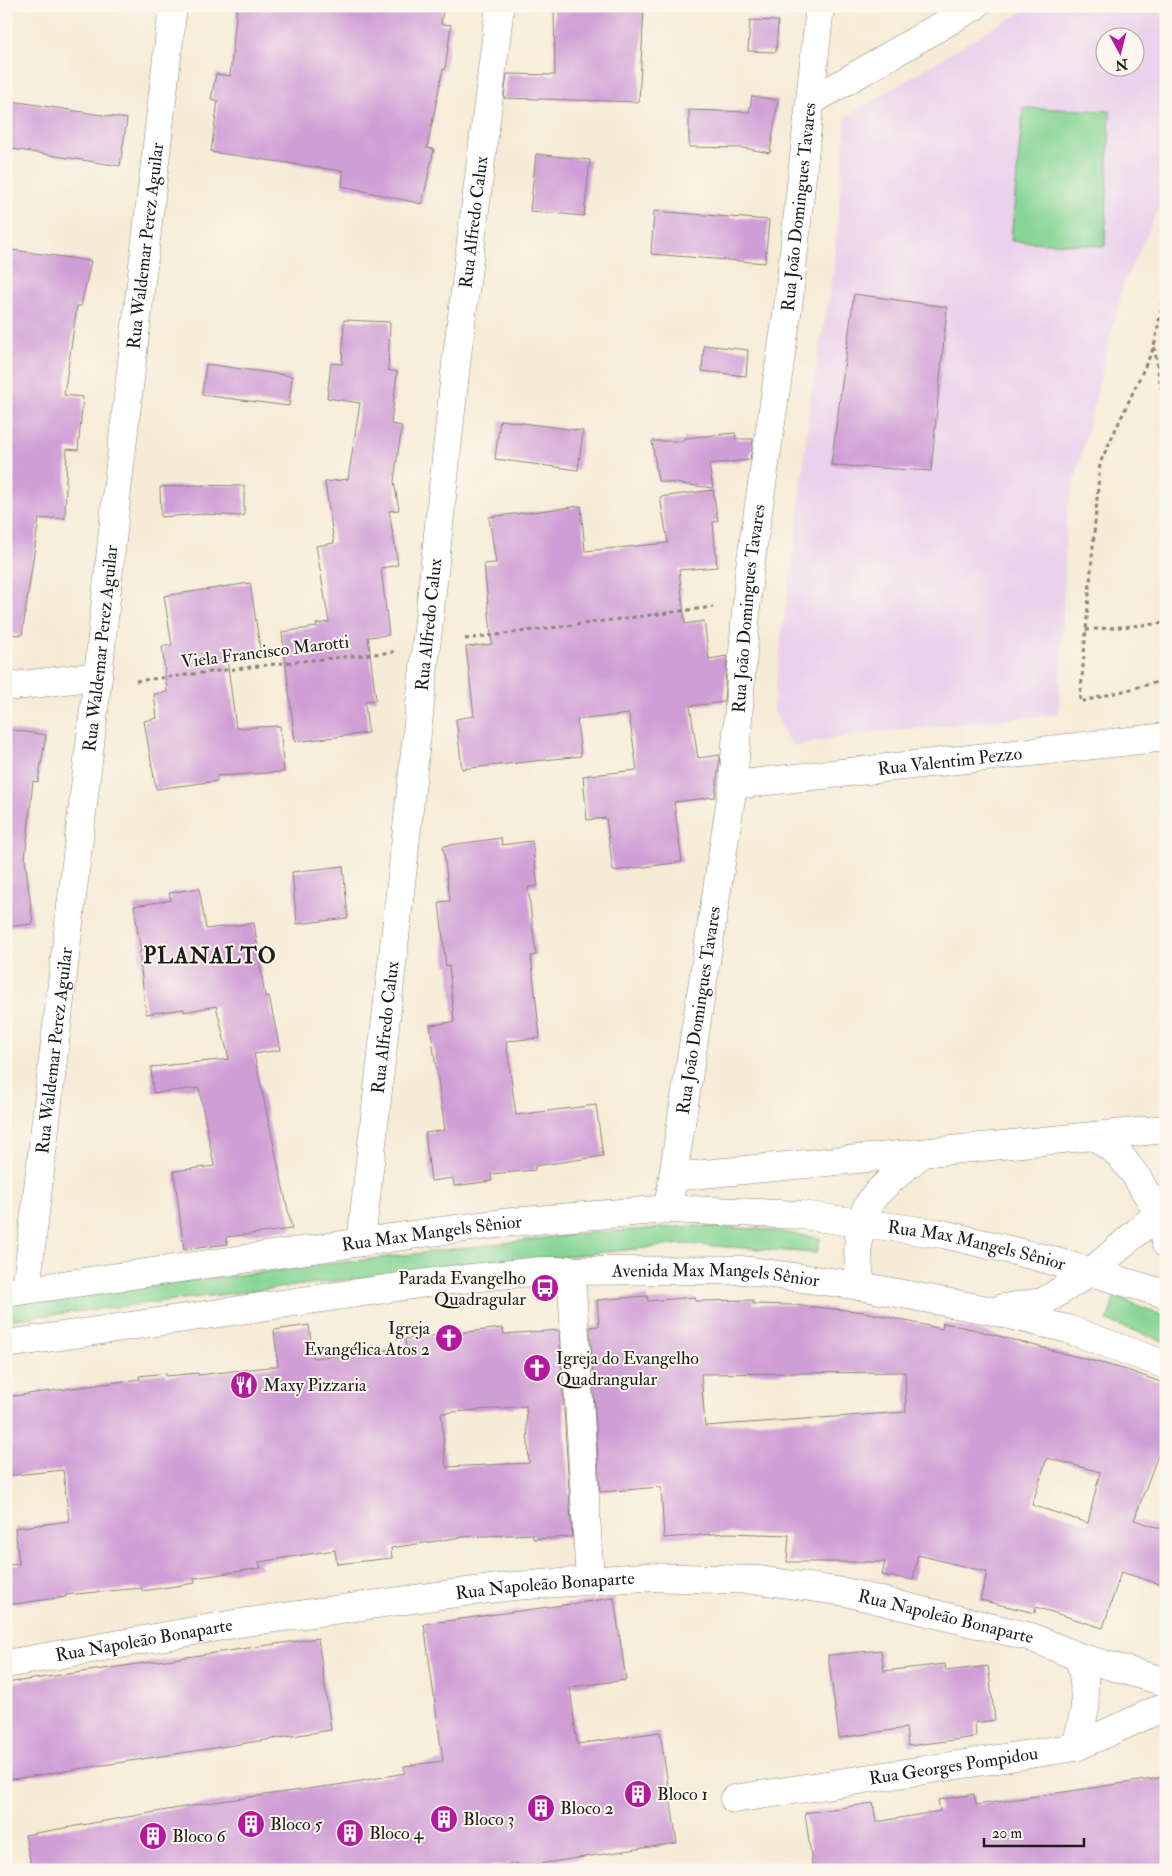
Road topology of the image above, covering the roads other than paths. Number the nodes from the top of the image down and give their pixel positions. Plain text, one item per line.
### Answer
1 (173, 6) edge
2 (500, 6) edge
3 (820, 6) edge
4 (976, 6) edge
5 (810, 102) junction
6 (98, 676) junction
7 (6, 687) edge
8 (1166, 737) edge
9 (733, 785) junction
10 (1166, 1129) edge
11 (1094, 1136) junction
12 (922, 1153) junction
13 (673, 1177) junction
14 (668, 1209) junction
15 (1162, 1210) edge
16 (861, 1223) junction
17 (361, 1242) junction
18 (1166, 1244) edge
19 (571, 1270) junction
20 (1092, 1271) junction
21 (860, 1286) junction
22 (16, 1291) edge
23 (1166, 1294) edge
24 (988, 1310) junction
25 (6, 1344) edge
26 (1166, 1365) edge
27 (590, 1580) junction
28 (1079, 1657) junction
29 (6, 1664) edge
30 (1166, 1682) edge
31 (1166, 1706) edge
32 (1076, 1747) junction
33 (734, 1799) dead end

1 - 6 street, Rua Waldemar Perez Aguilar
2 - 17 street, Rua Alfredo Calux
3 - 5 street, Rua João Domingues Tavares
4 - 5 street
5 - 9 street, Rua João Domingues Tavares
6 - 7 street
6 - 22 street, Rua Waldemar Perez Aguilar
8 - 9 street, Rua Valentim Pezzo
9 - 13 street, Rua João Domingues Tavares
10 - 11 street
11 - 12 street
11 - 15 street
12 - 13 street
12 - 16 street, Rua Max Mangels Sênior
13 - 14 street, Rua João Domingues Tavares
14 - 16 street, Rua Max Mangels Sênior
14 - 17 street, Rua Max Mangels Sênior
15 - 18 street
15 - 20 street, Rua Max Mangels Sênior
16 - 20 street, Rua Max Mangels Sênior
16 - 21 street, Rua Max Mangels Sênior
17 - 22 street, Rua Max Mangels Sênior
19 - 21 street, Avenida Max Mangels Sênior
19 - 25 street
19 - 27 street
20 - 23 street, Rua Max Mangels Sênior
20 - 24 street, Rua Max Mangels Sênior
21 - 24 street, Rua Max Mangels Sênior
24 - 26 street, Rua Max Mangels Sênior
27 - 28 street, Rua Napoleão Bonaparte
27 - 29 street, Rua Napoleão Bonaparte
28 - 30 street, Rua Napoleão Bonaparte
28 - 32 street
31 - 32 street, Rua Georges Pompidou
32 - 33 street, Rua Georges Pompidou

